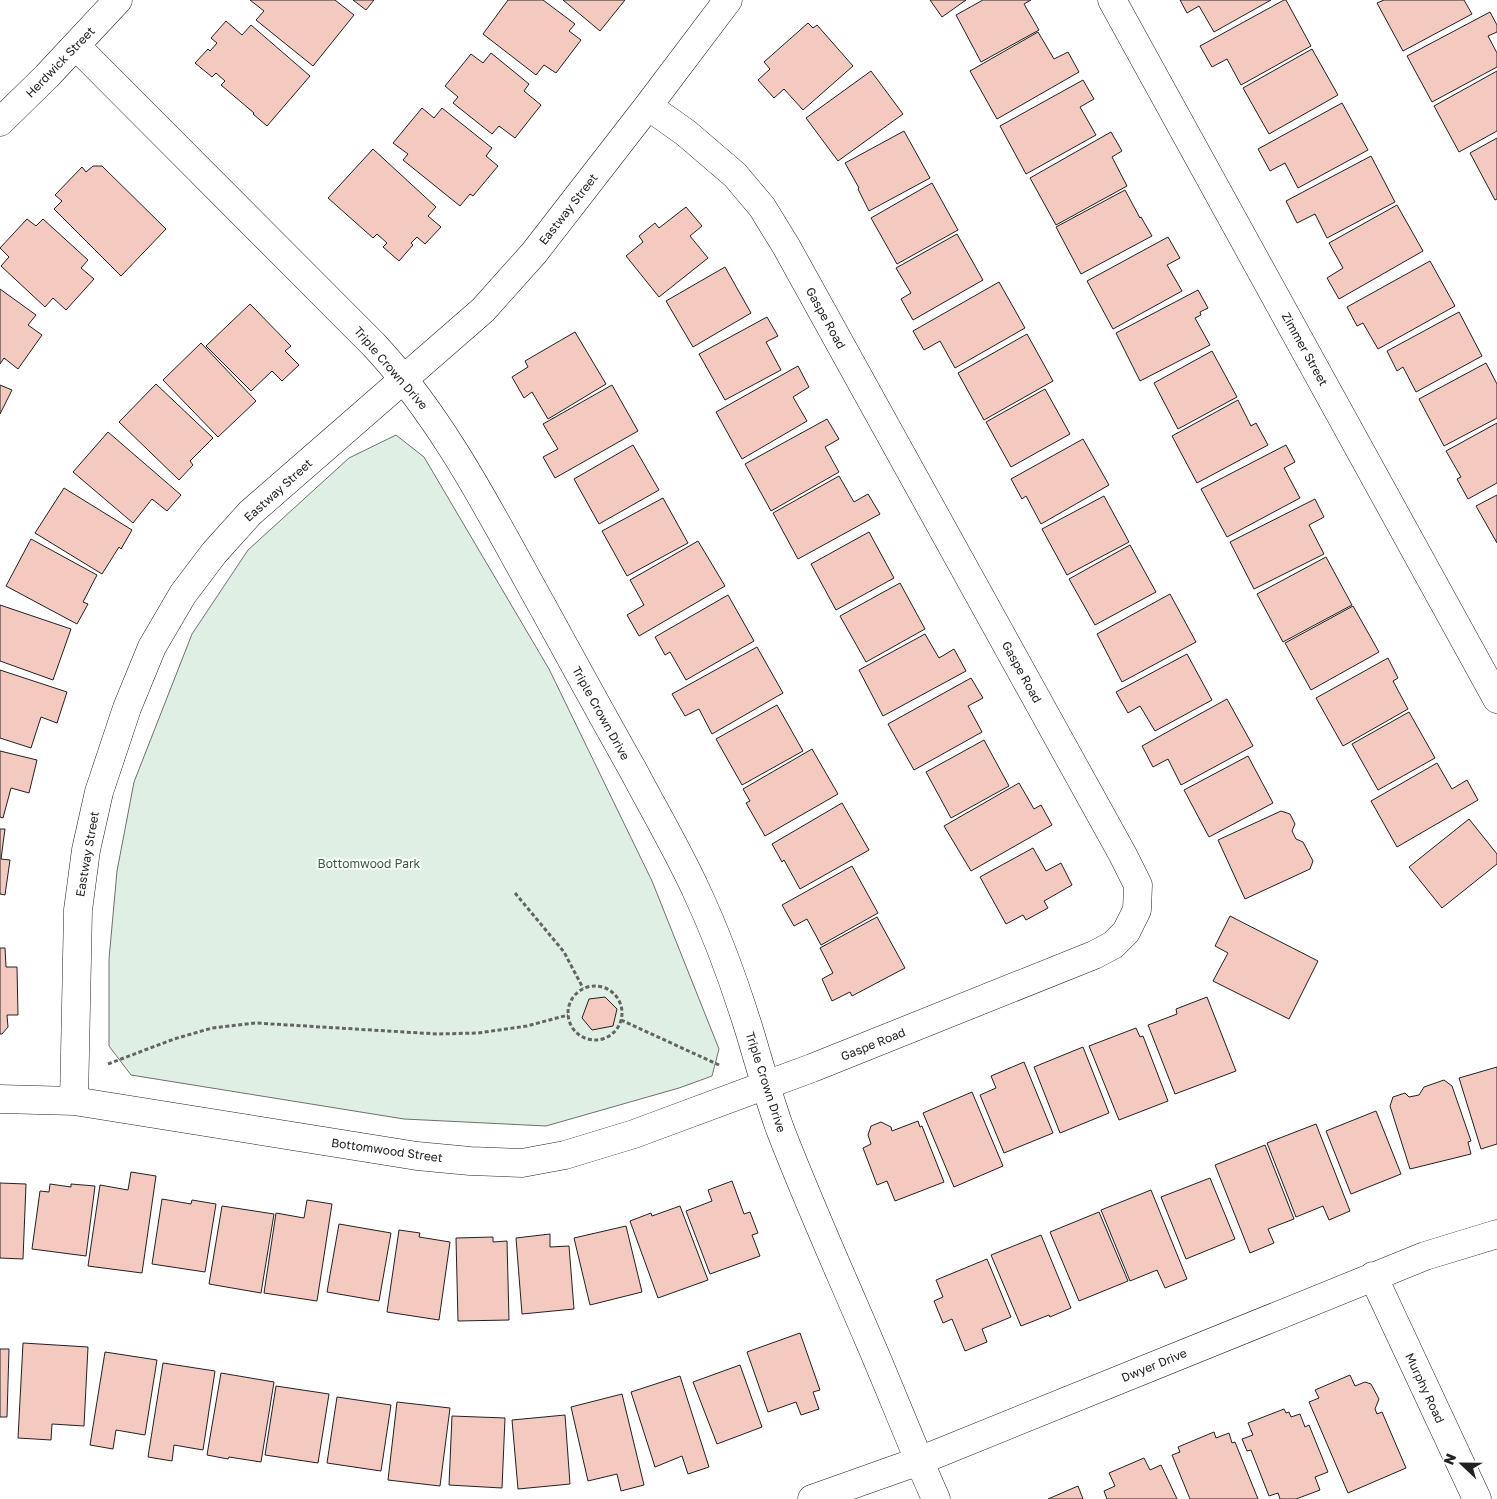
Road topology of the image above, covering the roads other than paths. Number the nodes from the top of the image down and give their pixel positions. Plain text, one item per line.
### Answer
1 (118, 0) edge
2 (728, 0) edge
3 (1112, 0) edge
4 (76, 46) junction
5 (648, 106) junction
6 (0, 122) edge
7 (404, 379) junction
8 (1497, 699) edge
9 (765, 1085) junction
10 (0, 1099) edge
11 (74, 1101) junction
12 (1497, 1234) edge
13 (1373, 1276) junction
14 (919, 1461) junction
15 (812, 1499) edge
16 (936, 1499) edge
17 (1476, 1499) edge

1 - 4 street, Herdwick Street
2 - 5 street, Eastway Street
3 - 8 street, Zimmer Street
4 - 6 street, Herdwick Street
4 - 7 street, Triple Crown Drive
5 - 7 street, Eastway Street
5 - 9 street, Gaspe Road
7 - 9 street, Triple Crown Drive
7 - 11 street, Eastway Street
9 - 11 street, Bottomwood Street
9 - 14 street, Triple Crown Drive
10 - 11 street, Bottomwood Street
12 - 13 street, Dwyer Drive
13 - 14 street, Dwyer Drive
13 - 17 street, Murphy Road
14 - 15 street, Dwyer Drive
14 - 16 street, Triple Crown Drive

